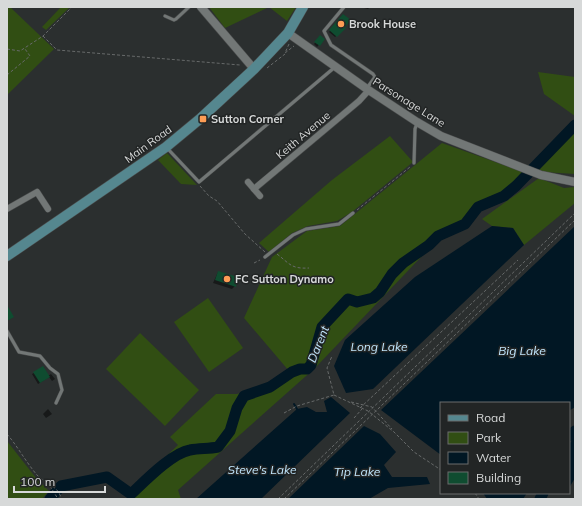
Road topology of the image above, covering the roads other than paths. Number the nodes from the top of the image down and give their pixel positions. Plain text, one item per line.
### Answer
1 (189, 7) edge
2 (201, 7) edge
3 (303, 7) edge
4 (344, 7) edge
5 (165, 16) dead end
6 (288, 33) junction
7 (335, 67) junction
8 (254, 69) junction
9 (368, 89) junction
10 (417, 122) junction
11 (166, 147) junction
12 (414, 163) road end
13 (248, 182) dead end
14 (575, 182) edge
15 (254, 189) junction
16 (260, 196) dead end
17 (7, 209) edge
18 (48, 209) dead end
19 (353, 213) road end
20 (7, 256) edge
21 (266, 256) road end
22 (7, 331) edge
23 (56, 403) dead end

1 - 5 lane
2 - 8 street
3 - 6 main road, Main Road
4 - 9 lane
6 - 7 street, Parsonage Lane
6 - 8 main road, Main Road
7 - 9 street, Parsonage Lane
7 - 11 lane
8 - 11 main road, Main Road
9 - 10 street, Parsonage Lane
9 - 15 street, Keith Avenue
10 - 12 lane
10 - 14 street, Parsonage Lane
11 - 20 main road, Main Road
13 - 15 street
15 - 16 street
17 - 18 street
19 - 21 lane
22 - 23 lane

